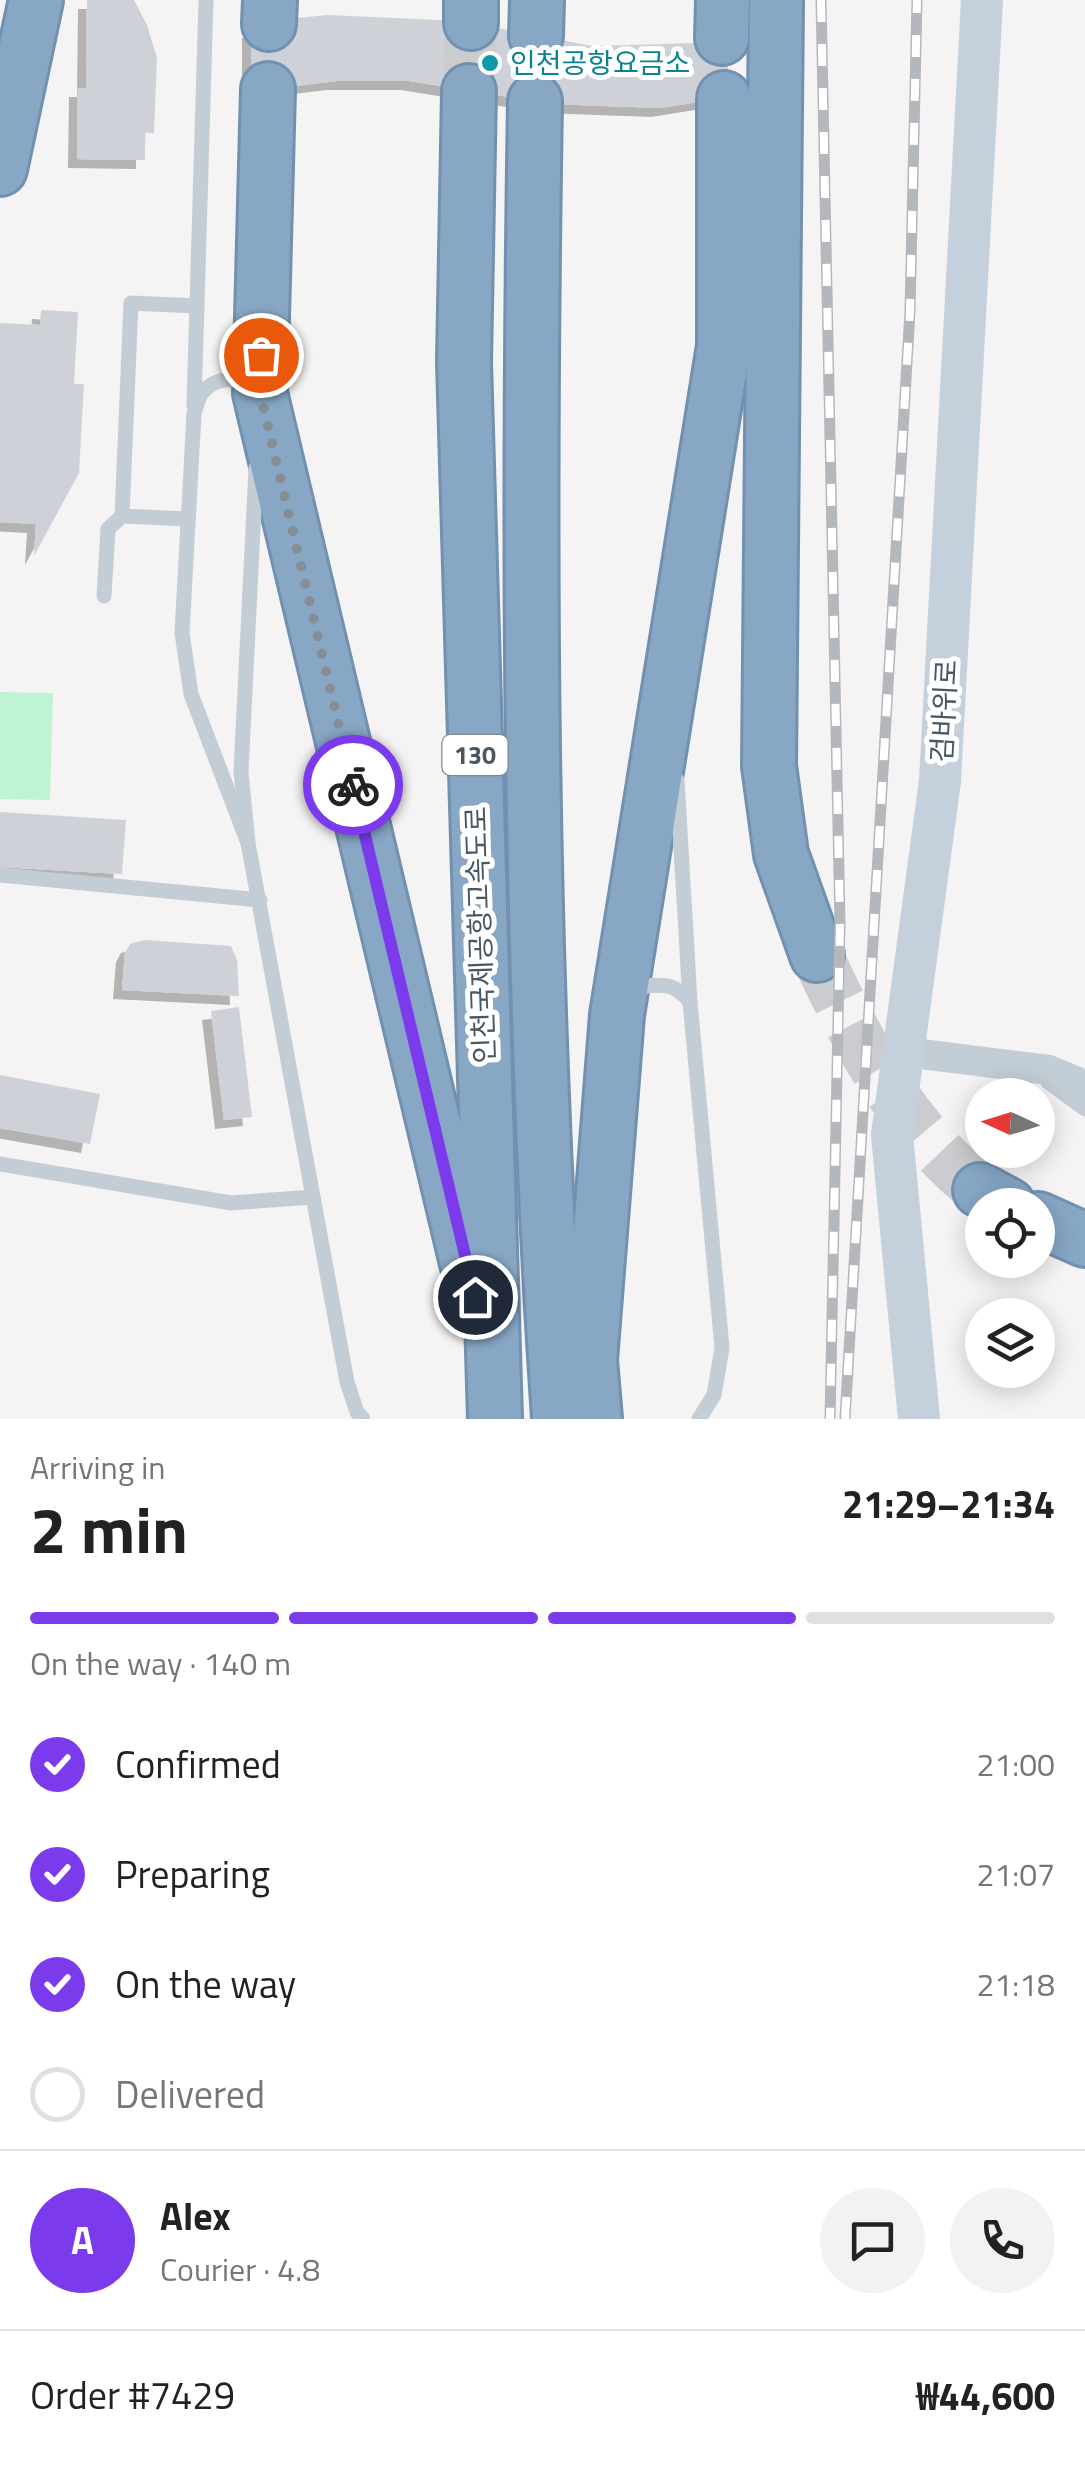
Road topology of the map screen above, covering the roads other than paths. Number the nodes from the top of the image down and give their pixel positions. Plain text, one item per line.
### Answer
1 (36, 0) edge
2 (52, 0) edge
3 (206, 0) edge
4 (776, 0) edge
5 (982, 0) edge
6 (268, 89) dead end
7 (470, 91) tunnel mouth
8 (724, 98) dead end
9 (535, 101) dead end
10 (3, 175) edge
11 (197, 306) junction
12 (260, 393) junction
13 (194, 414) junction
14 (122, 516) junction
15 (188, 519) junction
16 (104, 596) dead end
17 (671, 678) junction
18 (248, 843) junction
19 (0, 876) edge
20 (260, 900) junction
21 (817, 955) tunnel mouth
22 (690, 1002) junction
23 (617, 1015) junction
24 (905, 1052) junction
25 (1028, 1070) junction
26 (1085, 1086) edge
27 (1085, 1109) edge
28 (0, 1164) edge
29 (314, 1197) junction
30 (1055, 1226) edge
31 (1085, 1240) edge
32 (494, 1396) edge
33 (362, 1419) edge
34 (559, 1419) edge
35 (595, 1419) edge
36 (699, 1419) edge
37 (920, 1419) edge

1 - 10 highway
2 - 10 lane
3 - 11 lane
4 - 21 highway
5 - 24 street, 검바위로
6 - 12 highway, 130
7 - 32 highway, 인천국제공항고속도로 / 130
8 - 17 highway
9 - 34 highway, 인천국제공항고속도로 / 130
11 - 13 lane
11 - 14 lane
12 - 13 lane
12 - 18 lane
12 - 32 highway, 130
13 - 15 lane
14 - 15 lane
14 - 16 lane
15 - 18 lane
17 - 22 lane
17 - 23 highway
18 - 20 lane
19 - 20 lane
20 - 29 lane
22 - 23 lane
22 - 36 lane
23 - 35 highway
24 - 25 street
24 - 37 street, 검바위로
25 - 26 street
25 - 27 lane
28 - 29 lane
29 - 33 lane
30 - 31 highway

